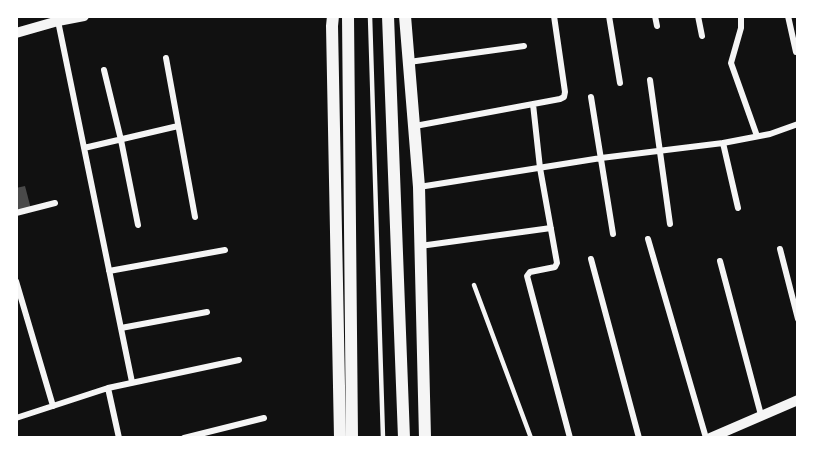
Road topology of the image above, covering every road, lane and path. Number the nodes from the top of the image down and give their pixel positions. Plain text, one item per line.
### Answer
1 (84, 16) edge
2 (333, 16) edge
3 (348, 16) edge
4 (370, 16) edge
5 (388, 16) edge
6 (405, 16) edge
7 (554, 16) edge
8 (609, 16) edge
9 (655, 16) edge
10 (698, 16) edge
11 (741, 16) edge
12 (788, 16) edge
13 (58, 21) junction
14 (657, 26) dead end
15 (16, 33) edge
16 (702, 36) dead end
17 (524, 46) dead end
18 (796, 52) edge
19 (166, 58) dead end
20 (409, 62) junction
21 (104, 70) dead end
22 (650, 80) dead end
23 (620, 83) dead end
24 (591, 96) dead end
25 (533, 104) junction
26 (798, 124) edge
27 (178, 126) junction
28 (415, 126) junction
29 (758, 136) junction
30 (121, 140) junction
31 (723, 143) junction
32 (84, 148) junction
33 (659, 151) junction
34 (601, 158) junction
35 (540, 168) junction
36 (419, 187) junction
37 (55, 203) dead end
38 (738, 208) dead end
39 (16, 213) edge
40 (195, 217) dead end
41 (670, 224) dead end
42 (138, 225) dead end
43 (551, 228) junction
44 (613, 234) dead end
45 (648, 239) dead end
46 (420, 246) junction
47 (780, 249) dead end
48 (225, 250) dead end
49 (591, 259) dead end
50 (720, 261) dead end
51 (109, 271) junction
52 (16, 281) edge
53 (474, 285) dead end
54 (207, 312) dead end
55 (798, 319) edge
56 (121, 328) junction
57 (239, 360) dead end
58 (132, 382) junction
59 (108, 388) junction
60 (798, 400) edge
61 (53, 406) junction
62 (761, 415) junction
63 (16, 418) edge
64 (264, 418) dead end
65 (119, 438) edge
66 (184, 438) edge
67 (340, 438) edge
68 (352, 438) edge
69 (383, 438) edge
70 (404, 438) edge
71 (425, 438) edge
72 (531, 438) edge
73 (570, 438) edge
74 (639, 438) edge
75 (708, 438) edge

1 - 13 street
2 - 67 main road
3 - 68 main road
4 - 69 lane
5 - 70 main road
6 - 20 main road
7 - 25 street
8 - 23 street
9 - 14 street
10 - 16 street
11 - 29 street
12 - 18 street
13 - 15 street
13 - 32 street
17 - 20 street
19 - 27 street
20 - 28 main road
21 - 30 street
22 - 33 street
24 - 34 street
25 - 28 street
25 - 35 street
26 - 29 street
27 - 30 street
27 - 40 street
28 - 36 main road
29 - 31 street
30 - 32 street
30 - 42 street
31 - 33 street
31 - 38 street
32 - 51 street
33 - 34 street
33 - 41 street
34 - 35 street
34 - 44 street
35 - 36 street
35 - 43 street
36 - 46 main road
37 - 39 street
43 - 46 street
43 - 73 street
45 - 75 street
46 - 71 main road
47 - 55 street
48 - 51 street
49 - 74 street
50 - 62 street
51 - 56 street
52 - 61 street
53 - 72 lane
54 - 56 street
56 - 58 street
57 - 58 street
58 - 59 street
59 - 61 street
59 - 65 street
60 - 62 street
61 - 63 street
62 - 75 street
64 - 66 street

